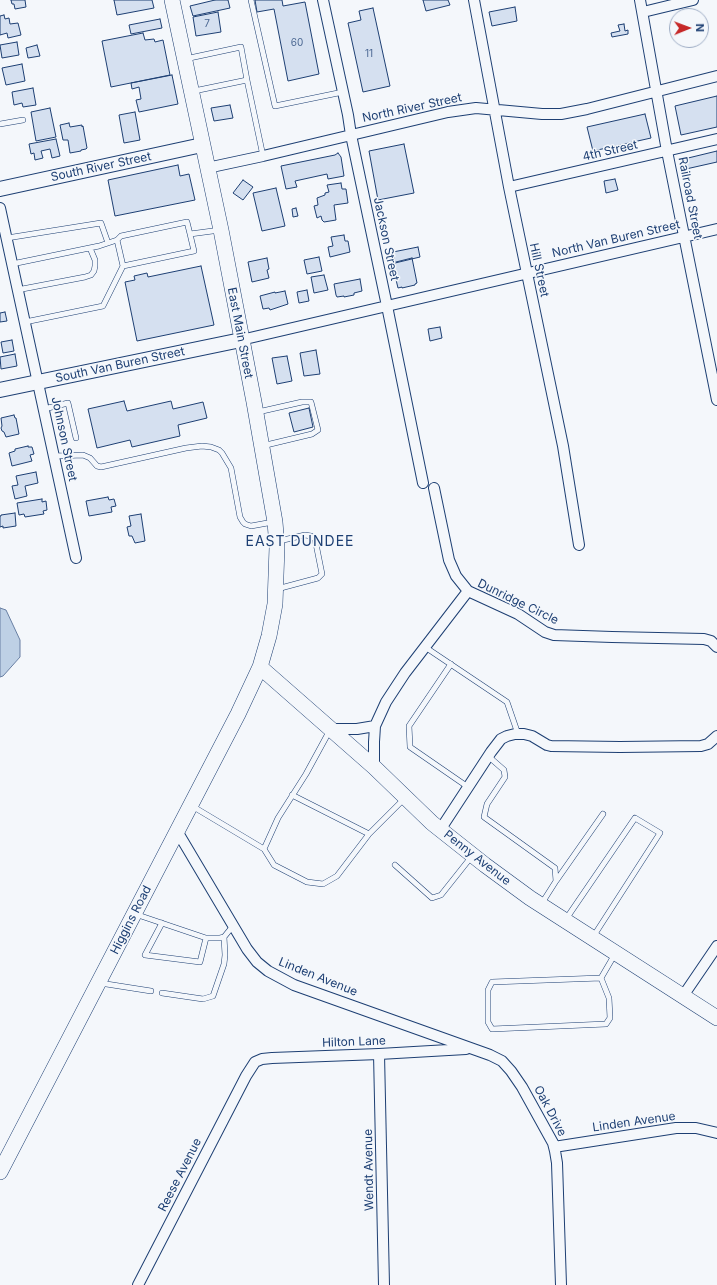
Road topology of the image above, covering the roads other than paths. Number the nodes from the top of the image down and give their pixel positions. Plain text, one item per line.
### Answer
1 (172, 0) edge
2 (251, 0) edge
3 (323, 0) edge
4 (474, 0) edge
5 (640, 0) edge
6 (693, 0) edge
7 (643, 12) junction
8 (184, 59) junction
9 (717, 76) edge
10 (247, 80) junction
11 (191, 91) junction
12 (656, 91) junction
13 (343, 92) junction
14 (494, 109) junction
15 (23, 120) dead end
16 (0, 124) edge
17 (351, 135) junction
18 (717, 139) edge
19 (202, 145) junction
20 (667, 151) junction
21 (262, 156) junction
22 (207, 168) junction
23 (509, 187) junction
24 (0, 189) edge
25 (0, 208) edge
26 (717, 229) edge
27 (221, 230) junction
28 (190, 234) junction
29 (684, 236) junction
30 (7, 238) junction
31 (117, 240) junction
32 (108, 243) junction
33 (90, 248) junction
34 (12, 264) junction
35 (123, 266) junction
36 (527, 274) junction
37 (17, 290) junction
38 (388, 306) junction
39 (25, 322) junction
40 (241, 340) junction
41 (38, 382) junction
42 (0, 390) edge
43 (717, 400) edge
44 (44, 409) junction
45 (256, 413) junction
46 (76, 438) dead end
47 (262, 446) junction
48 (55, 456) junction
49 (423, 483) dead end
50 (434, 488) dead end
51 (275, 522) junction
52 (277, 541) junction
53 (579, 545) dead end
54 (76, 558) dead end
55 (276, 589) junction
56 (468, 590) junction
57 (425, 647) junction
58 (717, 647) edge
59 (451, 664) junction
60 (260, 667) junction
61 (375, 726) junction
62 (331, 729) junction
63 (518, 734) junction
64 (717, 736) edge
65 (488, 756) junction
66 (374, 767) junction
67 (468, 787) junction
68 (292, 795) junction
69 (405, 798) junction
70 (190, 805) junction
71 (603, 814) dead end
72 (440, 830) junction
73 (177, 831) junction
74 (369, 834) junction
75 (264, 849) junction
76 (473, 856) junction
77 (395, 865) dead end
78 (556, 881) junction
79 (540, 905) junction
80 (134, 914) junction
81 (565, 920) junction
82 (162, 923) junction
83 (233, 926) junction
84 (224, 937) junction
85 (206, 938) junction
86 (593, 938) junction
87 (717, 946) edge
88 (615, 953) junction
89 (601, 978) junction
90 (98, 983) junction
91 (151, 991) dead end
92 (162, 993) dead end
93 (683, 996) junction
94 (717, 1018) edge
95 (471, 1048) junction
96 (379, 1054) junction
97 (246, 1076) joint
98 (717, 1133) edge
99 (554, 1147) junction
100 (0, 1172) edge
101 (138, 1285) edge
102 (384, 1285) edge
103 (561, 1285) edge

1 - 8 main road, East Main Street
2 - 13 lane
3 - 13 street, Jackson Street
4 - 14 street, Hill Street
5 - 7 street, Railroad Street
6 - 7 street
7 - 12 street, Railroad Street
8 - 10 lane
8 - 11 main road, East Main Street
9 - 12 street, North River Street
10 - 11 lane
10 - 21 lane
11 - 19 main road, East Main Street
12 - 14 street, North River Street
12 - 20 street, Railroad Street
13 - 17 street, Jackson Street
14 - 17 street, North River Street
14 - 23 street, Hill Street
15 - 16 lane
17 - 21 street, North River Street
17 - 38 street, Jackson Street
18 - 20 street, 4th Street
19 - 22 main road, East Main Street
19 - 24 street, South River Street
20 - 23 street, 4th Street
20 - 29 street, Railroad Street
21 - 22 street, North River Street
22 - 27 main road, East Main Street
23 - 36 street, Hill Street
25 - 30 street, Johnson Street
26 - 29 street, North Van Buren Street
27 - 28 lane
27 - 40 main road, East Main Street
28 - 31 lane
28 - 35 lane
29 - 36 street, North Van Buren Street
29 - 43 street, Railroad Street
30 - 32 lane
30 - 34 street, Johnson Street
31 - 32 lane
31 - 35 lane
32 - 33 lane
33 - 34 lane
33 - 37 lane
34 - 37 street, Johnson Street
35 - 39 lane
36 - 38 street, North Van Buren Street
36 - 53 street, Hill Street
37 - 39 street, Johnson Street
38 - 40 street, North Van Buren Street
38 - 49 street, Jackson Street
39 - 41 street, Johnson Street
40 - 41 street, South Van Buren Street
40 - 45 main road, East Main Street
41 - 42 street, South Van Buren Street
41 - 44 street, Johnson Street
44 - 46 lane
44 - 48 street, Johnson Street
45 - 47 main road, East Main Street
45 - 47 lane
47 - 51 main road, East Main Street
48 - 51 lane
48 - 54 street, Johnson Street
50 - 56 street
51 - 52 main road, East Main Street
52 - 55 main road, East Main Street
52 - 55 lane
55 - 60 main road, East Main Street
56 - 57 street, Dunridge Circle
56 - 58 street, Dunridge Circle
57 - 59 lane
57 - 61 street, Dunridge Circle
59 - 63 lane
59 - 67 lane
60 - 62 main road, Penny Avenue
60 - 70 main road, Higgins Road
61 - 62 street
61 - 66 street, Dunridge Circle
62 - 66 main road, Penny Avenue
62 - 68 lane
63 - 64 street
63 - 65 street
65 - 67 street
65 - 78 lane
66 - 69 main road, Penny Avenue
67 - 72 street
68 - 74 lane
68 - 75 lane
69 - 72 main road, Penny Avenue
69 - 74 lane
70 - 73 main road, Higgins Road
70 - 75 lane
71 - 78 lane
72 - 76 main road, Penny Avenue
73 - 80 main road, Higgins Road
73 - 83 street, Linden Avenue
74 - 75 lane
76 - 77 lane
76 - 79 main road, Penny Avenue
78 - 79 lane
79 - 81 main road, Penny Avenue
80 - 82 lane
80 - 90 main road, Higgins Road
81 - 86 main road, Penny Avenue
81 - 86 lane
82 - 85 lane
82 - 85 lane
83 - 84 lane
83 - 95 street, Linden Avenue
84 - 85 lane
84 - 92 lane
86 - 88 main road, Penny Avenue
87 - 93 street
88 - 89 lane
88 - 93 main road, Penny Avenue
89 - 89 lane
90 - 91 lane
90 - 100 main road, Higgins Road
93 - 94 main road, Penny Avenue
95 - 96 street, Hilton Lane
95 - 99 street, Oak Drive
96 - 97 street, Hilton Lane
96 - 102 street, Wendt Avenue
97 - 101 street, Reese Avenue
98 - 99 street, Linden Avenue
99 - 103 street, Oak Drive

